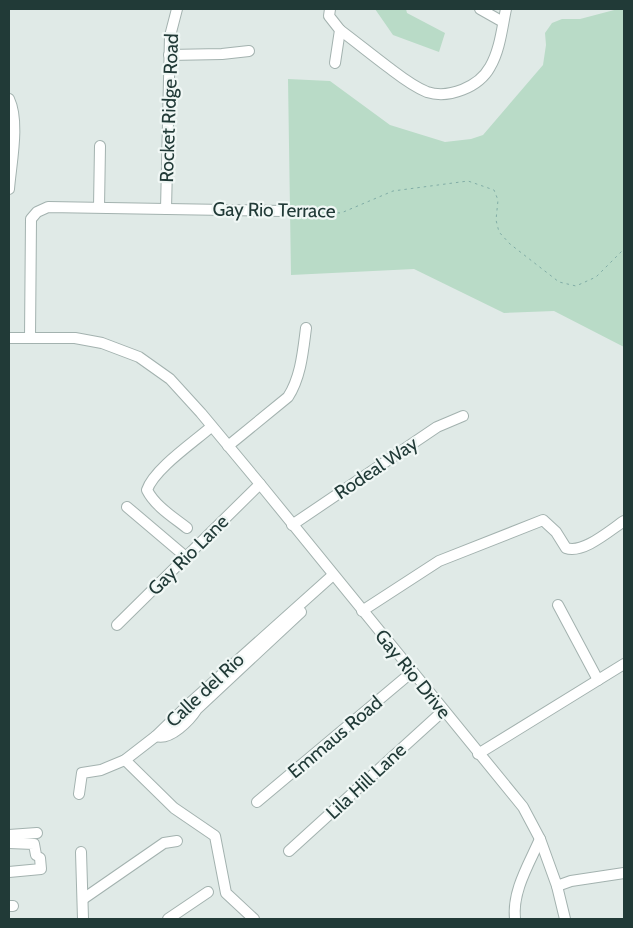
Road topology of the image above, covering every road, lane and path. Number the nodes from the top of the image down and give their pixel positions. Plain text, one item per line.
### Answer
1 (177, 9) edge
2 (330, 9) edge
3 (480, 9) edge
4 (506, 9) edge
5 (503, 22) junction
6 (340, 30) junction
7 (250, 51) dead end
8 (169, 55) junction
9 (336, 63) dead end
10 (9, 98) edge
11 (100, 146) dead end
12 (9, 189) edge
13 (99, 208) junction
14 (166, 209) junction
15 (284, 211) joint
16 (624, 249) edge
17 (306, 328) dead end
18 (9, 338) edge
19 (30, 338) junction
20 (463, 416) dead end
21 (211, 427) junction
22 (228, 446) junction
23 (260, 484) junction
24 (127, 507) dead end
25 (624, 522) edge
26 (292, 525) junction
27 (187, 528) dead end
28 (186, 557) junction
29 (335, 577) junction
30 (558, 605) dead end
31 (362, 611) junction
32 (117, 625) dead end
33 (624, 664) edge
34 (412, 672) junction
35 (598, 680) junction
36 (443, 711) junction
37 (478, 754) junction
38 (125, 760) junction
39 (79, 794) dead end
40 (257, 802) dead end
41 (36, 833) dead end
42 (9, 835) edge
43 (540, 839) junction
44 (177, 841) dead end
45 (9, 843) edge
46 (289, 851) dead end
47 (81, 852) dead end
48 (9, 872) edge
49 (624, 873) edge
50 (557, 886) junction
51 (208, 892) dead end
52 (83, 899) junction
53 (83, 919) edge
54 (168, 919) edge
55 (254, 919) edge
56 (515, 919) edge
57 (565, 919) edge

1 - 8 street, Rocket Ridge Road
2 - 6 street
3 - 5 street
4 - 5 street
5 - 6 street
6 - 9 street
7 - 8 street
8 - 14 street, Rocket Ridge Road
10 - 12 street
11 - 13 street
13 - 14 street, Gay Rio Terrace
13 - 19 street, Gay Rio Terrace
14 - 15 street, Gay Rio Terrace
15 - 16 path, Gay Rio Terrace
17 - 22 street
18 - 19 street, Gay Rio Drive
19 - 21 street, Gay Rio Drive
20 - 26 street, Rodeal Way
21 - 22 street, Gay Rio Drive
21 - 27 street
22 - 23 street, Gay Rio Drive
23 - 26 street, Gay Rio Drive
23 - 28 street, Gay Rio Lane
24 - 28 street
25 - 31 street
26 - 29 street, Gay Rio Drive
28 - 32 street, Gay Rio Lane
29 - 31 street, Gay Rio Drive
29 - 38 street, Calle del Rio
30 - 35 street
31 - 34 street, Gay Rio Drive
33 - 35 street
34 - 36 street, Gay Rio Drive
34 - 40 street, Emmaus Road
35 - 37 street
36 - 37 street, Gay Rio Drive
36 - 46 street, Lila Hill Lane
37 - 43 street, Gay Rio Drive
38 - 39 street, Calle del Rio
38 - 55 street
41 - 42 street
43 - 50 street, Gay Rio Drive
43 - 56 street
44 - 52 street
45 - 48 street
47 - 52 street
49 - 50 street
50 - 57 street, Gay Rio Drive
51 - 54 street
52 - 53 street

